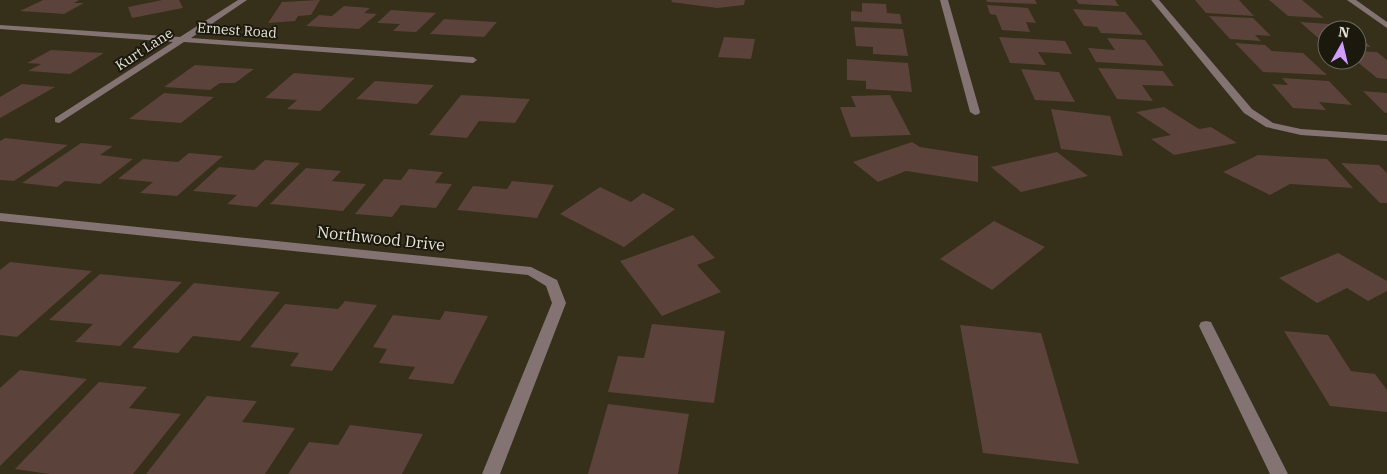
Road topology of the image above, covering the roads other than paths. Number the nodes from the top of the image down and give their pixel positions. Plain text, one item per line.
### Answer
1 (244, 0) edge
2 (944, 0) edge
3 (1155, 0) edge
4 (1351, 0) edge
5 (1387, 26) edge
6 (0, 27) edge
7 (183, 40) junction
8 (473, 60) dead end
9 (974, 112) dead end
10 (60, 120) dead end
11 (1387, 138) edge
12 (0, 217) edge
13 (1206, 326) dead end
14 (491, 474) edge
15 (1279, 474) edge

1 - 7 street, Kurt Lane
2 - 9 street
3 - 11 street
4 - 5 street
6 - 7 street, Ernest Road
7 - 8 street, Ernest Road
7 - 10 street, Kurt Lane
12 - 14 street, Northwood Drive
13 - 15 street

